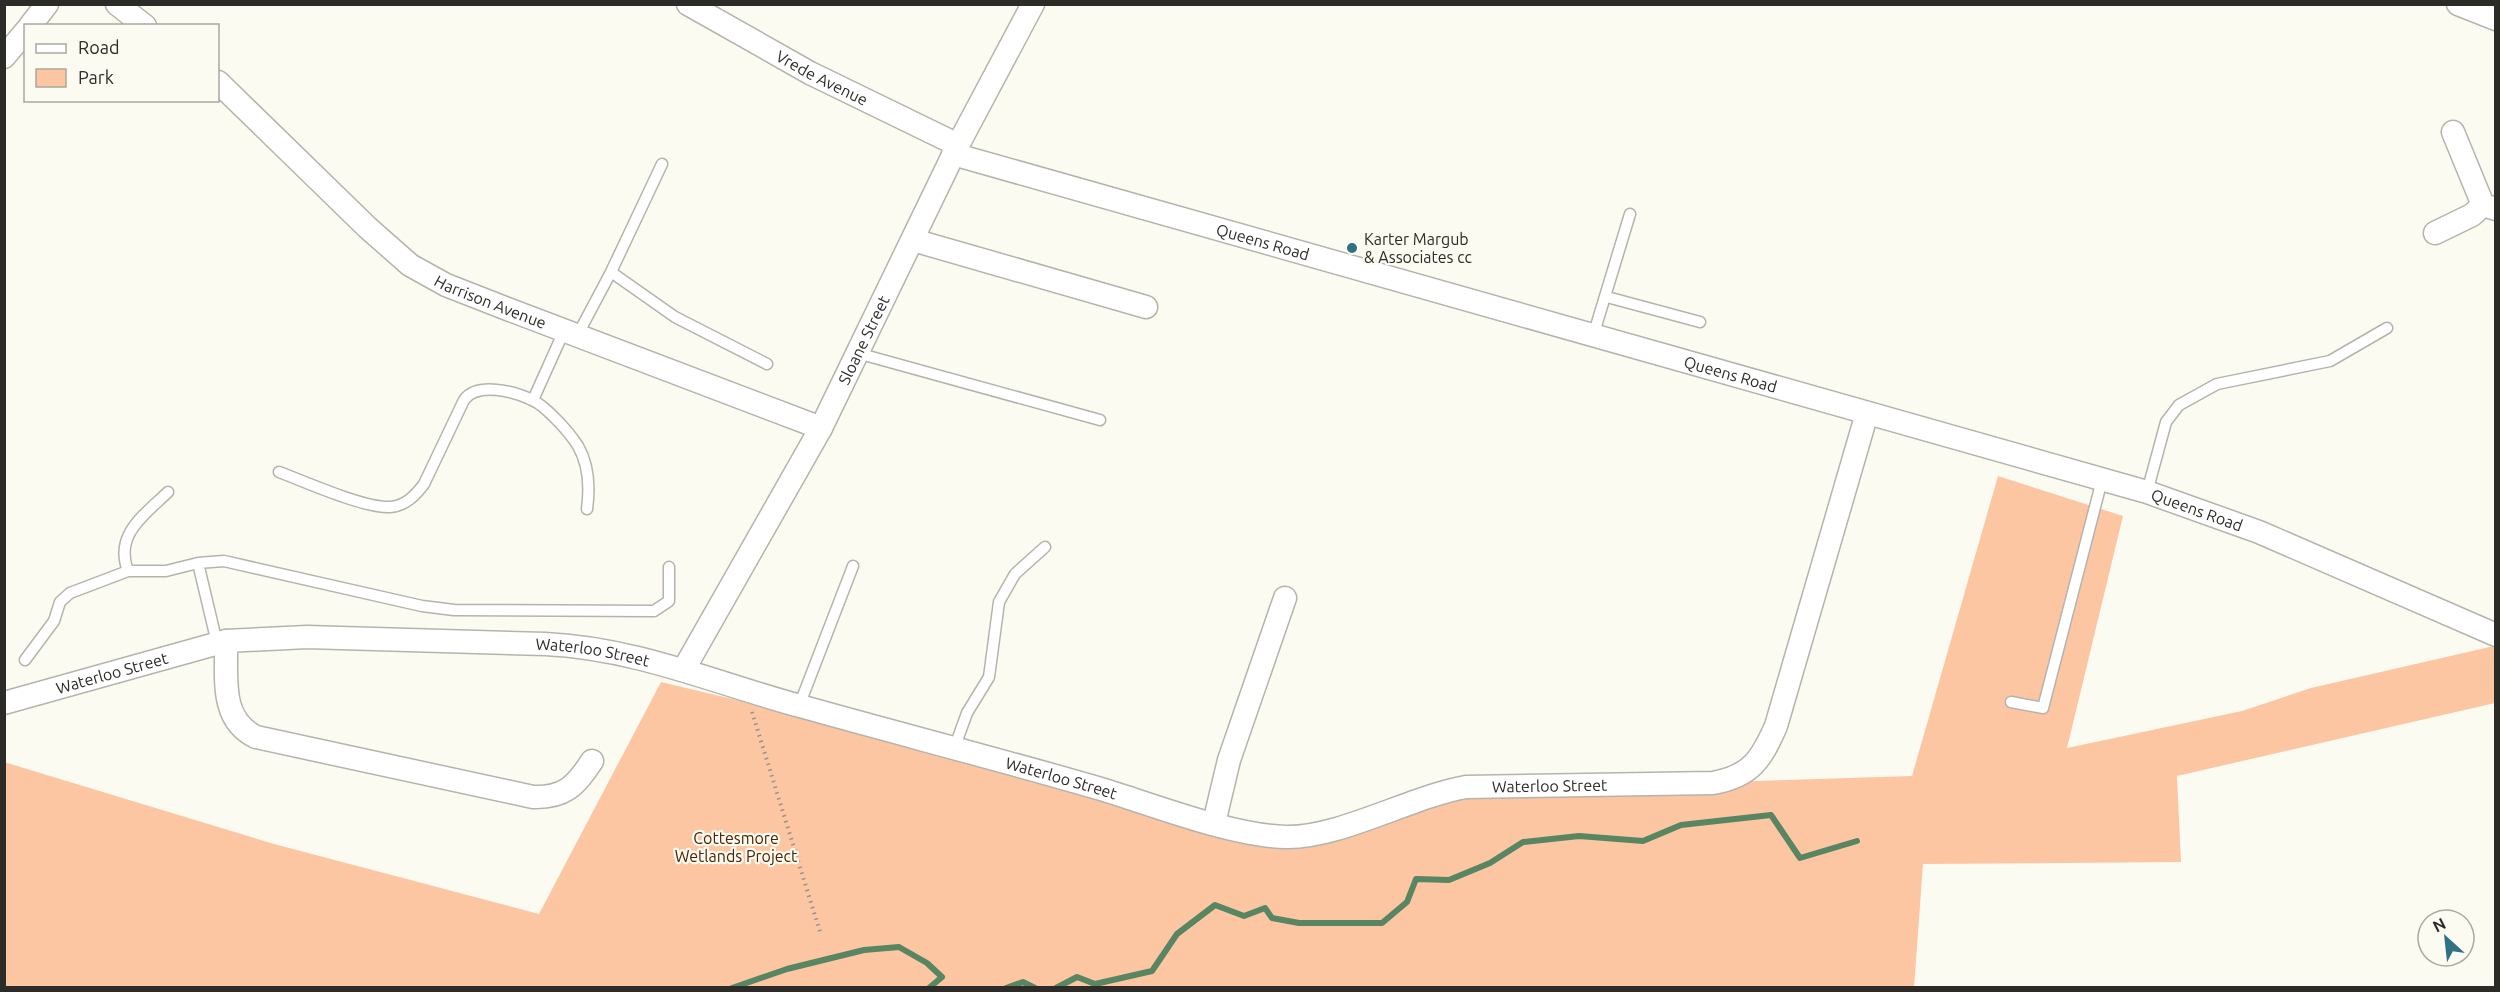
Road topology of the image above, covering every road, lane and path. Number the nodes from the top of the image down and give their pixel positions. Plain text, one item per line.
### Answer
1 (47, 4) edge
2 (117, 4) edge
3 (688, 4) edge
4 (1033, 4) edge
5 (2458, 4) edge
6 (2496, 19) edge
7 (32, 24) edge
8 (142, 24) edge
9 (24, 33) edge
10 (4, 57) edge
11 (219, 83) edge
12 (2453, 132) dead end
13 (956, 150) junction
14 (662, 164) dead end
15 (2489, 207) edge
16 (1630, 214) dead end
17 (2435, 233) dead end
18 (914, 240) junction
19 (611, 272) junction
20 (1607, 297) junction
21 (1146, 307) dead end
22 (1700, 322) dead end
23 (2387, 328) dead end
24 (570, 333) junction
25 (1593, 336) junction
26 (857, 353) junction
27 (767, 364) dead end
28 (533, 400) junction
29 (1867, 413) junction
30 (1100, 420) dead end
31 (820, 428) junction
32 (279, 472) dead end
33 (2102, 480) junction
34 (168, 492) dead end
35 (2146, 492) junction
36 (587, 509) dead end
37 (1045, 547) dead end
38 (198, 563) junction
39 (853, 566) dead end
40 (669, 567) dead end
41 (128, 571) junction
42 (1285, 598) dead end
43 (2496, 635) edge
44 (222, 642) junction
45 (25, 660) dead end
46 (684, 669) junction
47 (745, 689) junction
48 (2011, 702) dead end
49 (4, 703) edge
50 (799, 706) junction
51 (955, 746) junction
52 (592, 761) dead end
53 (1214, 823) junction
54 (821, 935) dead end

1 - 7 street
2 - 8 street
3 - 13 street, Vrede Avenue
4 - 13 street, Sloane Street
5 - 6 street
9 - 10 street
11 - 24 street, Harrison Avenue
12 - 15 street
13 - 18 street, Sloane Street
13 - 25 street, Queens Road
14 - 19 lane
15 - 17 street
16 - 20 lane
18 - 21 street
18 - 26 street, Sloane Street
19 - 24 lane
19 - 27 lane
20 - 22 lane
20 - 25 lane
23 - 35 lane
24 - 28 lane
24 - 31 street, Harrison Avenue
25 - 29 street, Queens Road
26 - 30 lane
26 - 31 street, Sloane Street
28 - 32 lane
28 - 36 lane
29 - 33 street, Queens Road
29 - 53 street, Waterloo Street
31 - 46 street, Sloane Street
33 - 35 street, Queens Road
33 - 48 lane
34 - 41 lane
35 - 43 street, Queens Road
37 - 51 lane
38 - 40 lane
38 - 41 lane
38 - 44 lane
39 - 50 lane
41 - 45 lane
42 - 53 street
44 - 46 street, Waterloo Street
44 - 49 street, Waterloo Street
44 - 52 street
46 - 47 street, Waterloo Street
47 - 50 street, Waterloo Street
47 - 54 path
50 - 51 street, Waterloo Street
51 - 53 street, Waterloo Street

